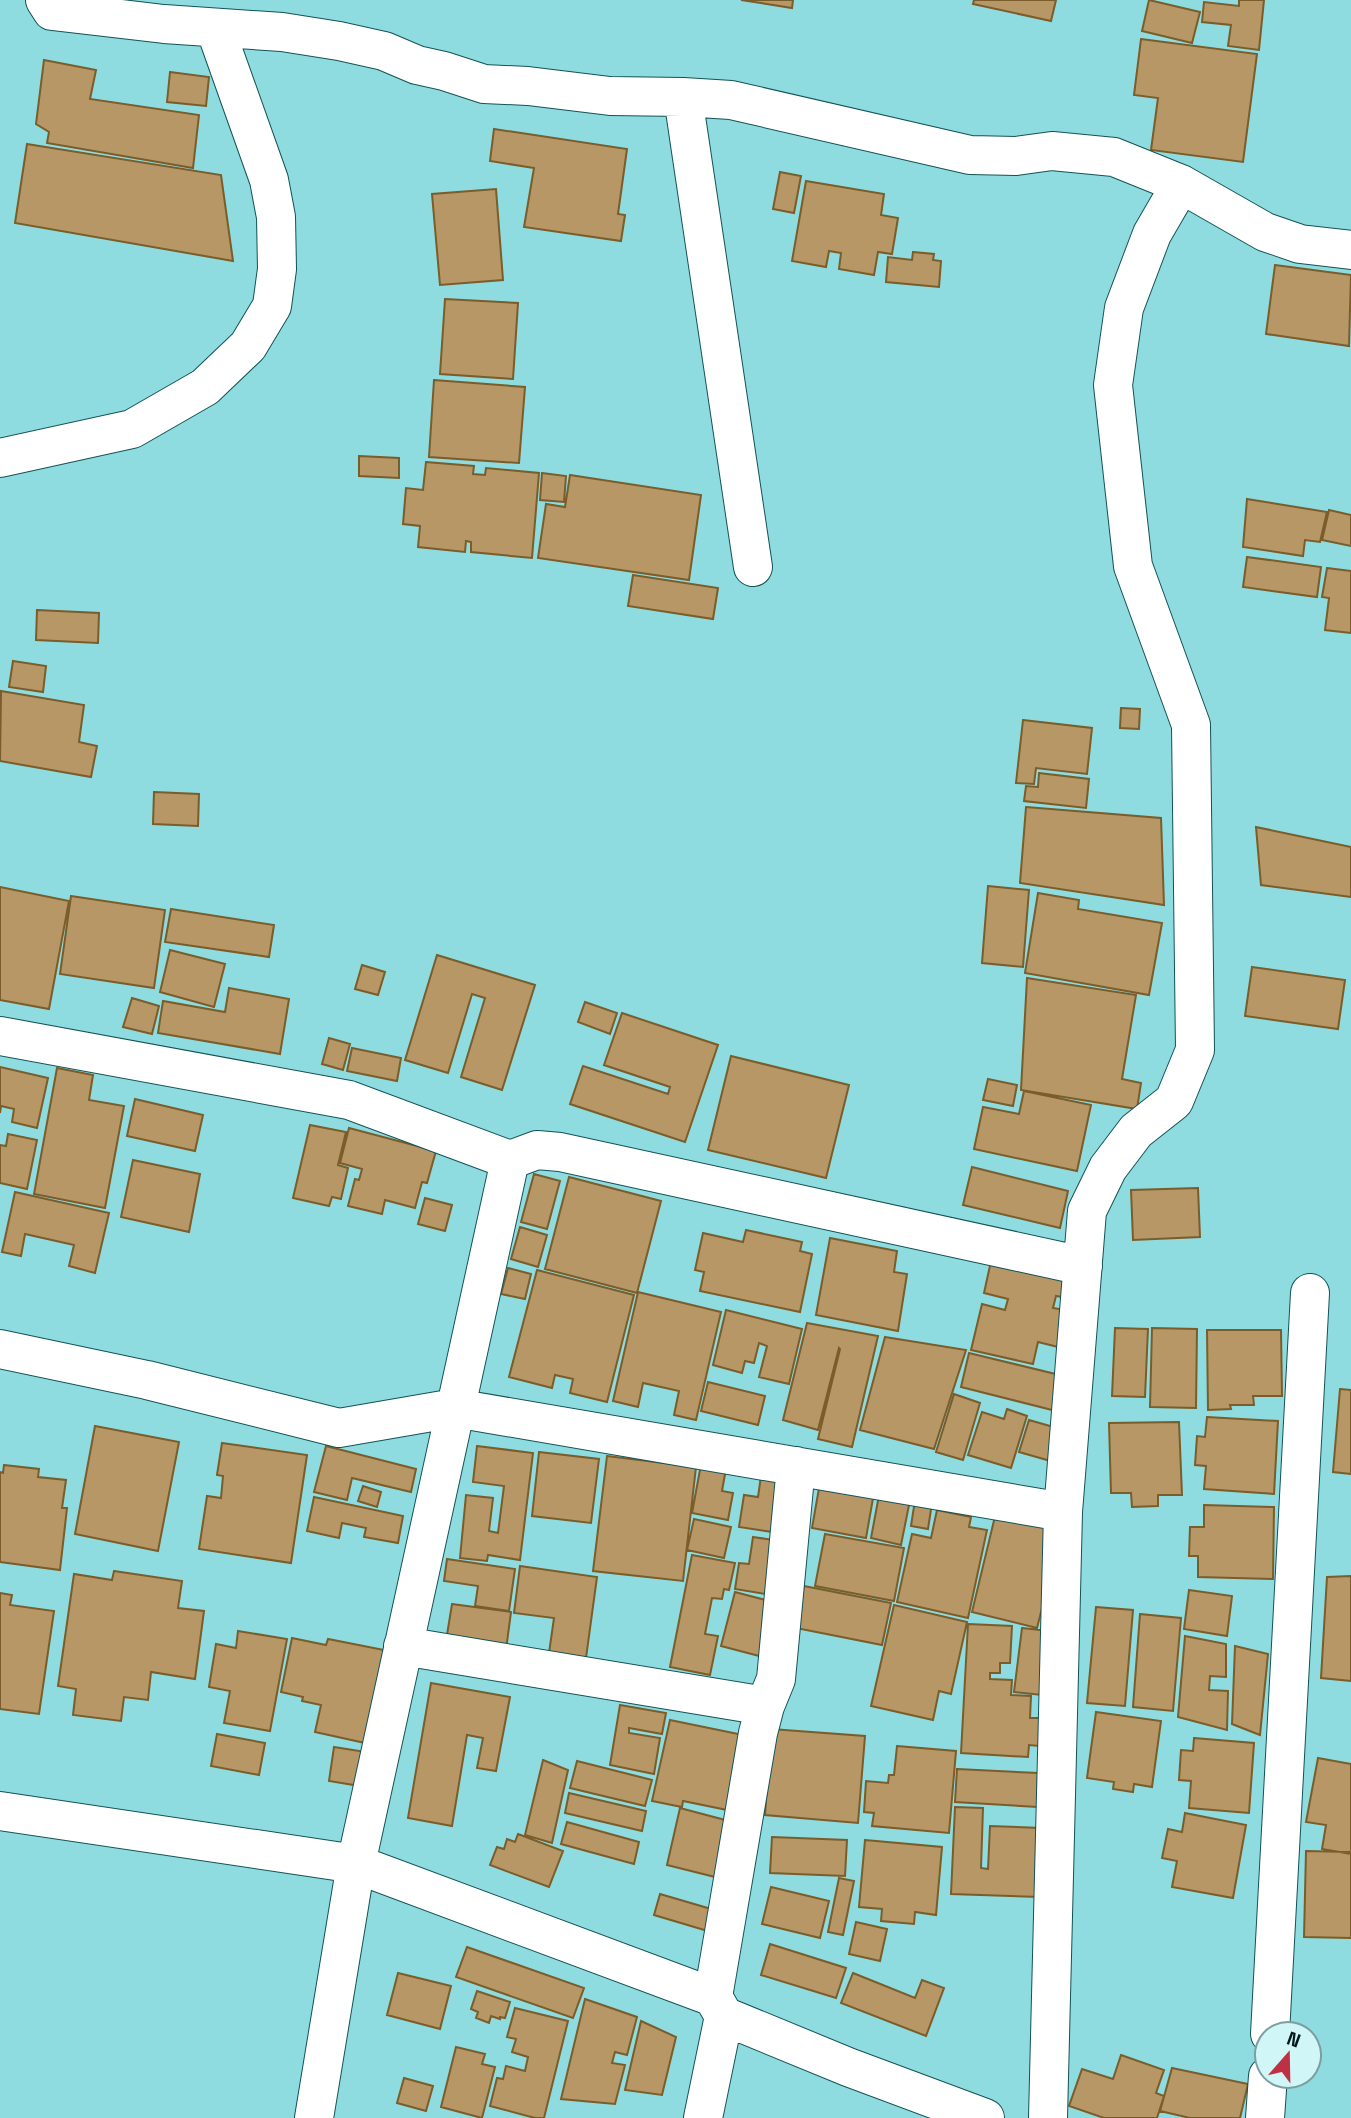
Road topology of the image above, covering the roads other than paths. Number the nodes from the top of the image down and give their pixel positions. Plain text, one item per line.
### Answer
1 (45, 0) edge
2 (215, 28) junction
3 (683, 97) junction
4 (1181, 184) junction
5 (1351, 250) edge
6 (0, 458) edge
7 (753, 567) dead end
8 (0, 1036) edge
9 (510, 1160) junction
10 (1083, 1266) junction
11 (1310, 1293) dead end
12 (0, 1349) edge
13 (455, 1408) junction
14 (796, 1466) junction
15 (1063, 1512) junction
16 (403, 1646) junction
17 (765, 1706) junction
18 (0, 1811) edge
19 (356, 1864) junction
20 (718, 2006) junction
21 (1271, 2020) edge
22 (1267, 2090) edge
23 (314, 2118) edge
24 (703, 2118) edge
25 (985, 2118) edge
26 (1048, 2118) edge
27 (1265, 2118) edge

1 - 2 street
2 - 3 street
2 - 6 street
3 - 4 street
3 - 7 street
4 - 5 street
4 - 10 street
8 - 9 street
9 - 10 street
9 - 13 street
10 - 15 street
11 - 21 street
12 - 13 street
13 - 14 street
13 - 16 street
14 - 15 street
14 - 17 street
15 - 26 street
16 - 17 street
16 - 19 street
17 - 20 street
18 - 19 street
19 - 20 street
19 - 23 street
20 - 24 street
20 - 25 street
22 - 27 street

